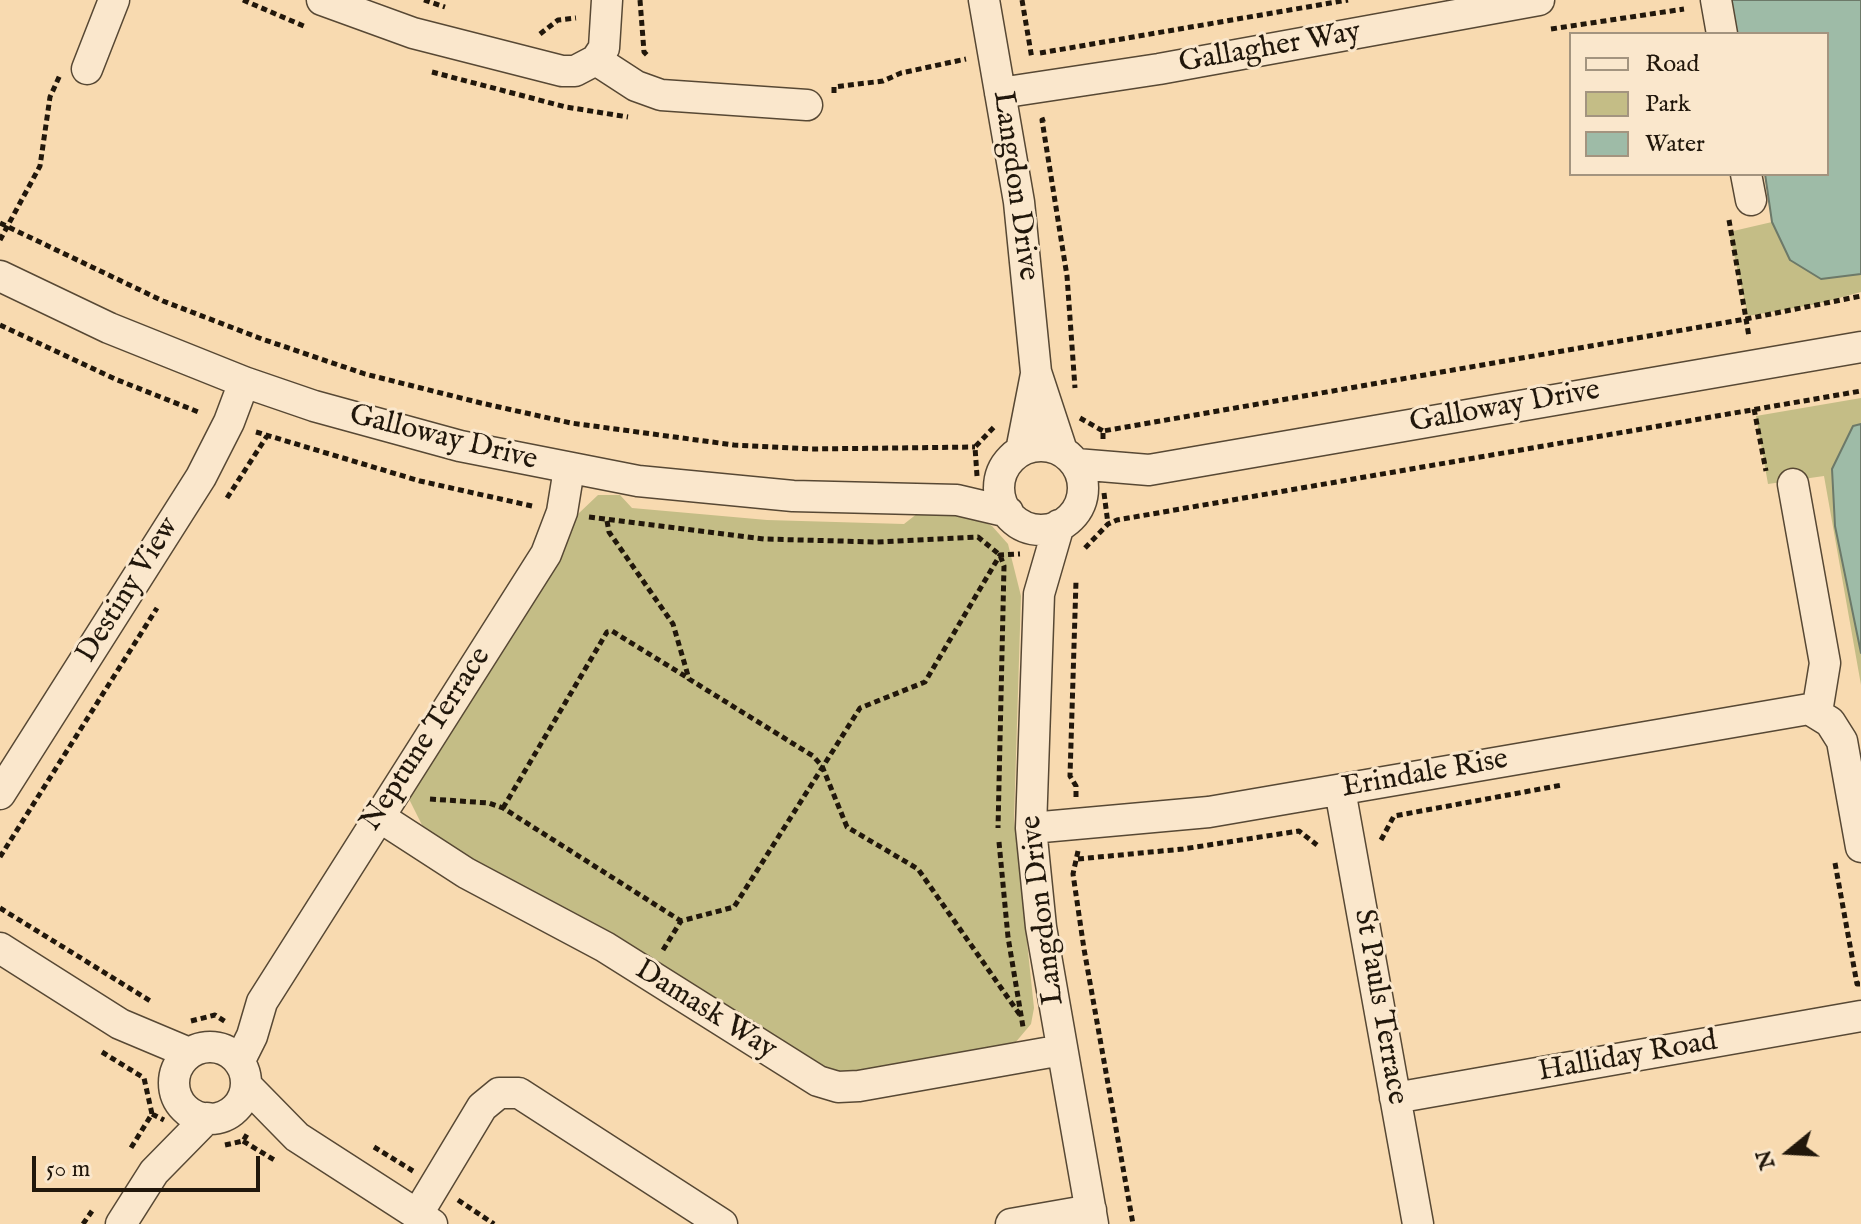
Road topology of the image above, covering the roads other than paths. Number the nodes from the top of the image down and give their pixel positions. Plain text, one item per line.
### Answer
1 (114, 0) edge
2 (322, 0) edge
3 (984, 0) edge
4 (1539, 0) edge
5 (1716, 0) edge
6 (608, 8) edge
7 (1722, 32) edge
8 (596, 60) junction
9 (77, 65) road end
10 (1000, 93) junction
11 (807, 105) dead end
12 (0, 276) edge
13 (1861, 347) edge
14 (1036, 372) junction
15 (244, 382) junction
16 (1069, 458) junction
17 (1012, 460) junction
18 (569, 469) junction
19 (1149, 470) junction
20 (1793, 484) dead end
21 (911, 496) junction
22 (1013, 517) junction
23 (1043, 539) junction
24 (1817, 712) junction
25 (1340, 790) junction
26 (0, 794) edge
27 (378, 816) junction
28 (1031, 828) junction
29 (1847, 849) edge
30 (0, 948) edge
31 (262, 1002) junction
32 (1861, 1016) edge
33 (120, 1024) junction
34 (198, 1050) junction
35 (1062, 1050) junction
36 (242, 1073) junction
37 (176, 1089) junction
38 (1395, 1098) junction
39 (216, 1117) junction
40 (297, 1137) junction
41 (154, 1172) junction
42 (1092, 1217) edge
43 (424, 1219) edge
44 (121, 1224) edge
45 (722, 1224) edge
46 (1011, 1224) edge
47 (1418, 1224) edge

1 - 9 street
2 - 8 street
3 - 10 street, Langdon Drive
4 - 10 street, Gallagher Way
5 - 7 street
6 - 8 street
8 - 11 street
10 - 14 street, Langdon Drive
12 - 15 street, Galloway Drive
13 - 19 street, Galloway Drive
14 - 16 street, Langdon Drive
14 - 17 street, Langdon Drive
15 - 18 street, Galloway Drive
15 - 26 street, Destiny View
16 - 17 street, Galloway Drive
16 - 19 street, Galloway Drive
16 - 23 street, Langdon Drive
17 - 21 street, Galloway Drive
17 - 22 street, Langdon Drive
18 - 21 street, Galloway Drive
18 - 27 street, Neptune Terrace
19 - 23 street, Galloway Drive
20 - 24 street
21 - 22 street, Galloway Drive
22 - 23 street, Galloway Drive
23 - 28 street, Langdon Drive
24 - 25 street, Erindale Rise
24 - 29 street
25 - 28 street, Erindale Rise
25 - 38 street, St Pauls Terrace
27 - 31 street, Neptune Terrace
27 - 35 street, Damask Way
28 - 35 street, Langdon Drive
30 - 33 street
31 - 34 street, Neptune Terrace
31 - 36 street, Neptune Terrace
32 - 38 street, Halliday Road
33 - 34 street
33 - 37 street
34 - 36 street
34 - 37 street
35 - 42 street, Langdon Drive
36 - 39 street
36 - 40 street
37 - 39 street
37 - 41 street
38 - 47 street, St Pauls Terrace
39 - 40 street
39 - 41 street
40 - 43 street
41 - 44 street
42 - 46 street
43 - 45 street

